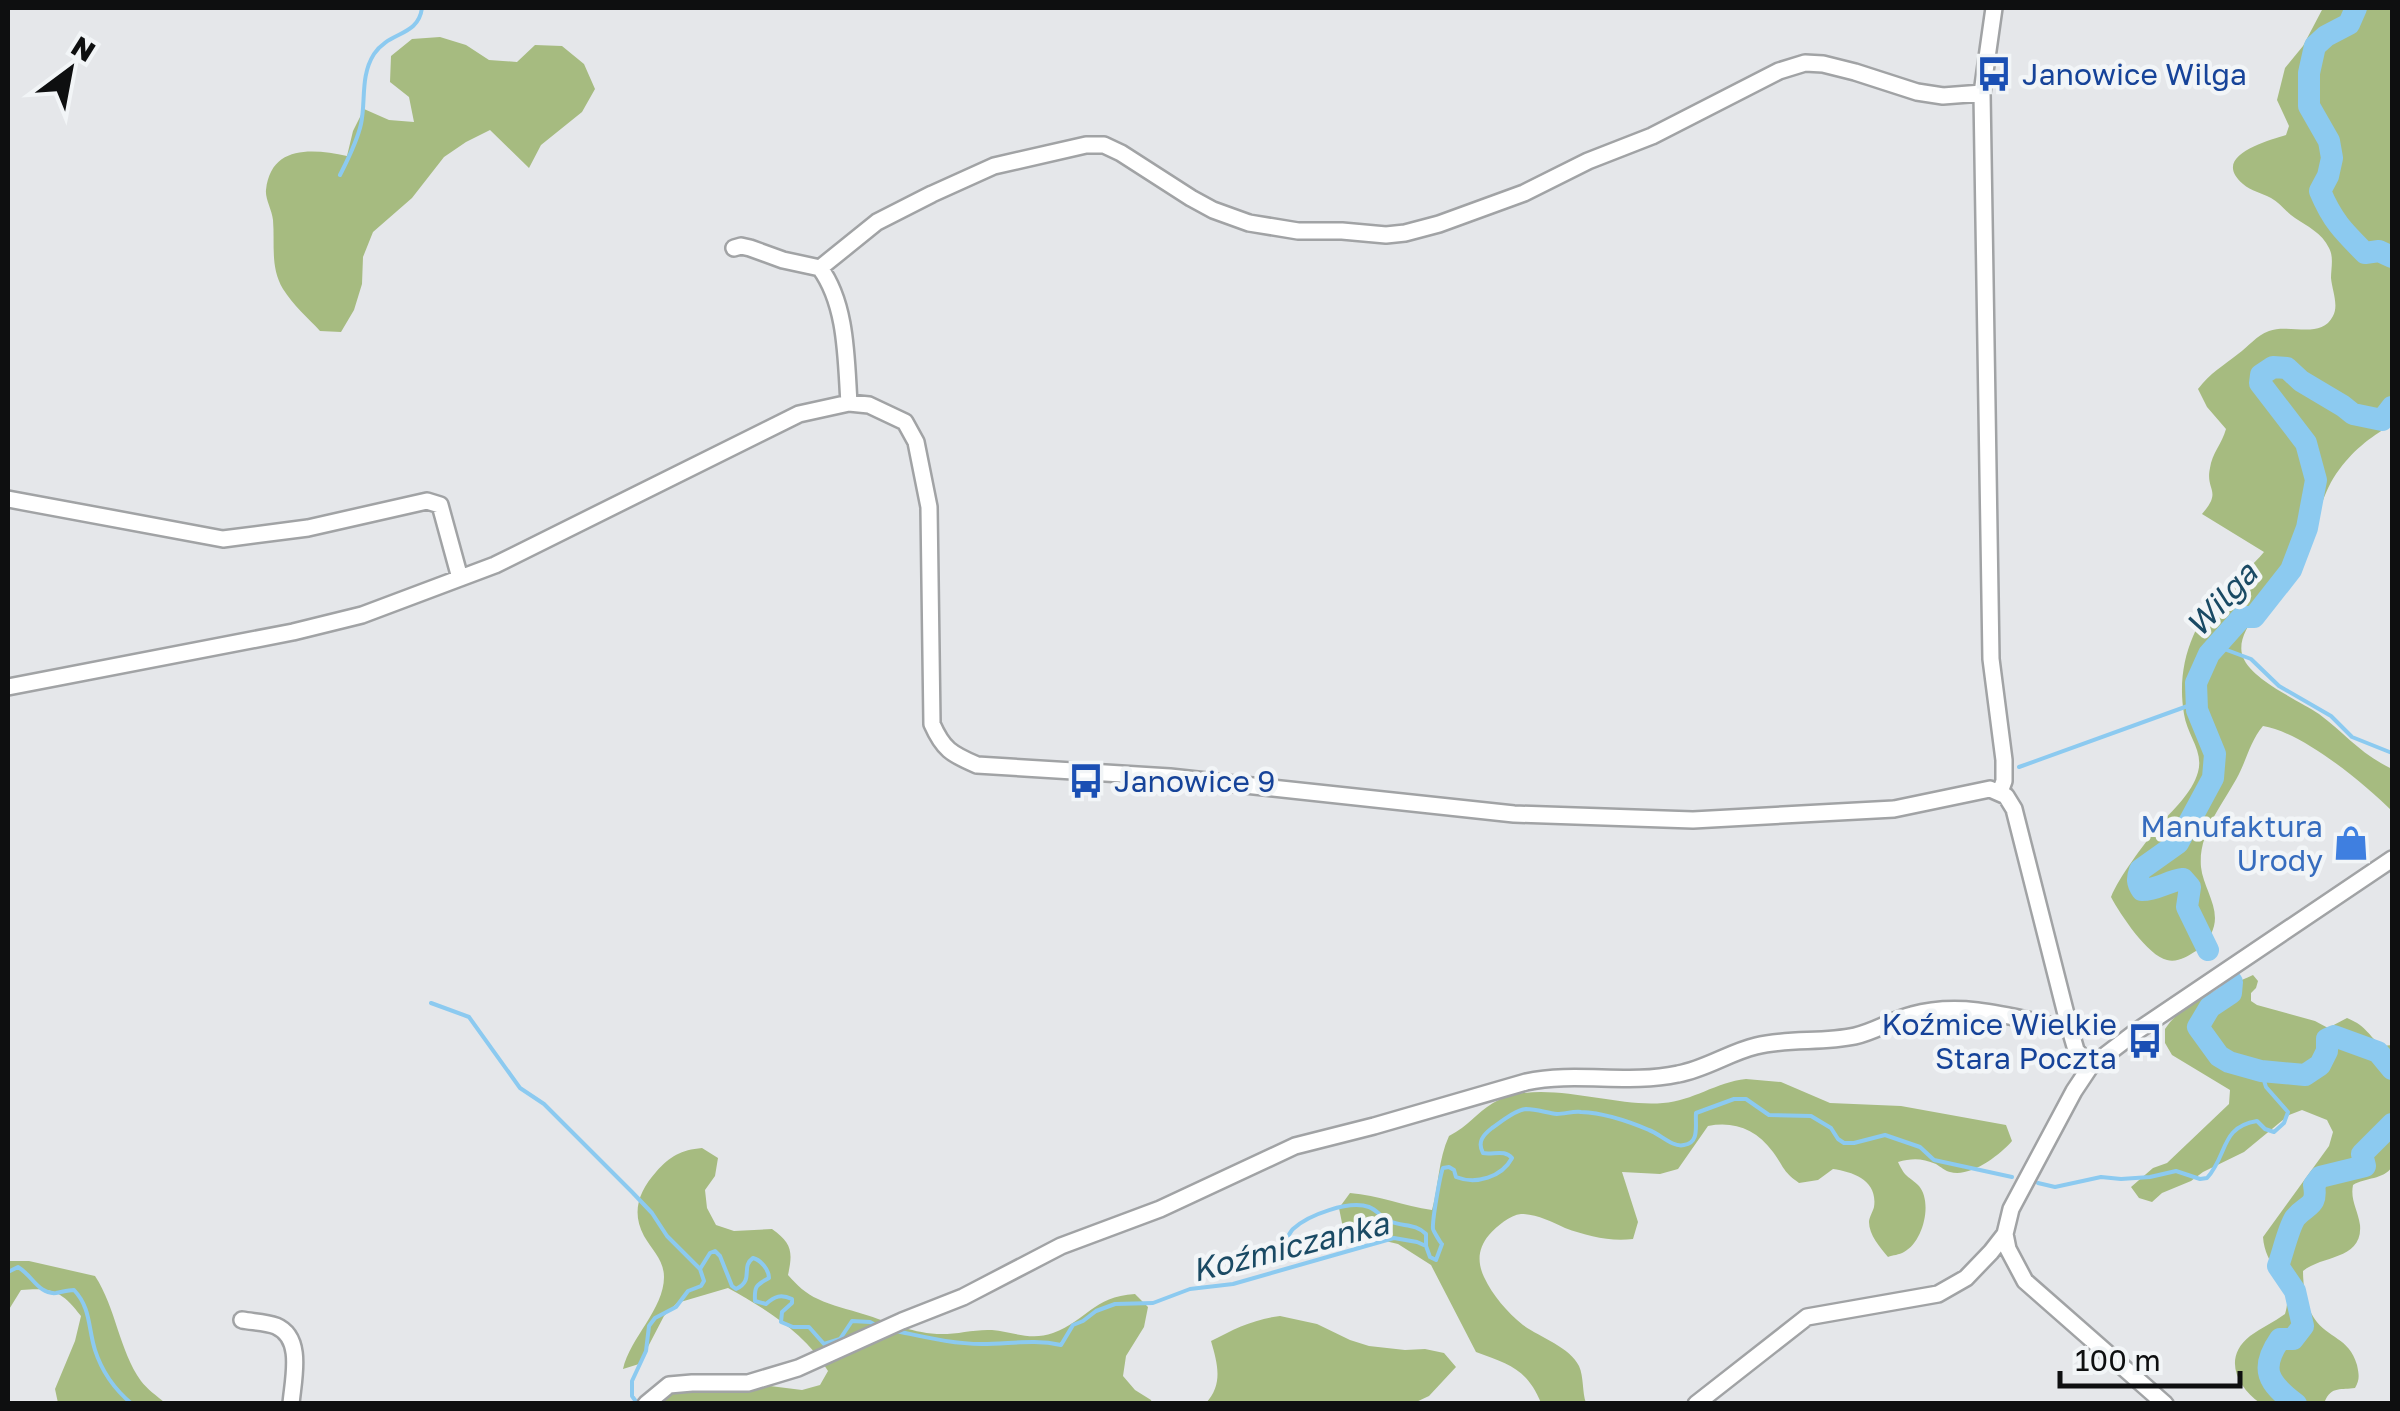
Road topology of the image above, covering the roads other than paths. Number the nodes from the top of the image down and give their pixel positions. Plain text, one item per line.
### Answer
1 (1994, 8) edge
2 (1982, 93) junction
3 (734, 248) dead end
4 (820, 268) junction
5 (849, 403) junction
6 (8, 499) edge
7 (460, 578) junction
8 (8, 687) edge
9 (2000, 792) junction
10 (2392, 859) edge
11 (2069, 1026) junction
12 (2090, 1067) junction
13 (2006, 1234) junction
14 (242, 1320) dead end
15 (291, 1404) edge
16 (646, 1404) edge
17 (1696, 1404) edge
18 (2165, 1404) edge

1 - 2 street
2 - 4 street
2 - 9 street
3 - 4 street
4 - 5 street
5 - 7 street
5 - 9 street
6 - 7 street
7 - 8 street
9 - 11 street
10 - 12 street
11 - 12 street
11 - 16 street
12 - 13 street
13 - 17 street
13 - 18 street
14 - 15 street

